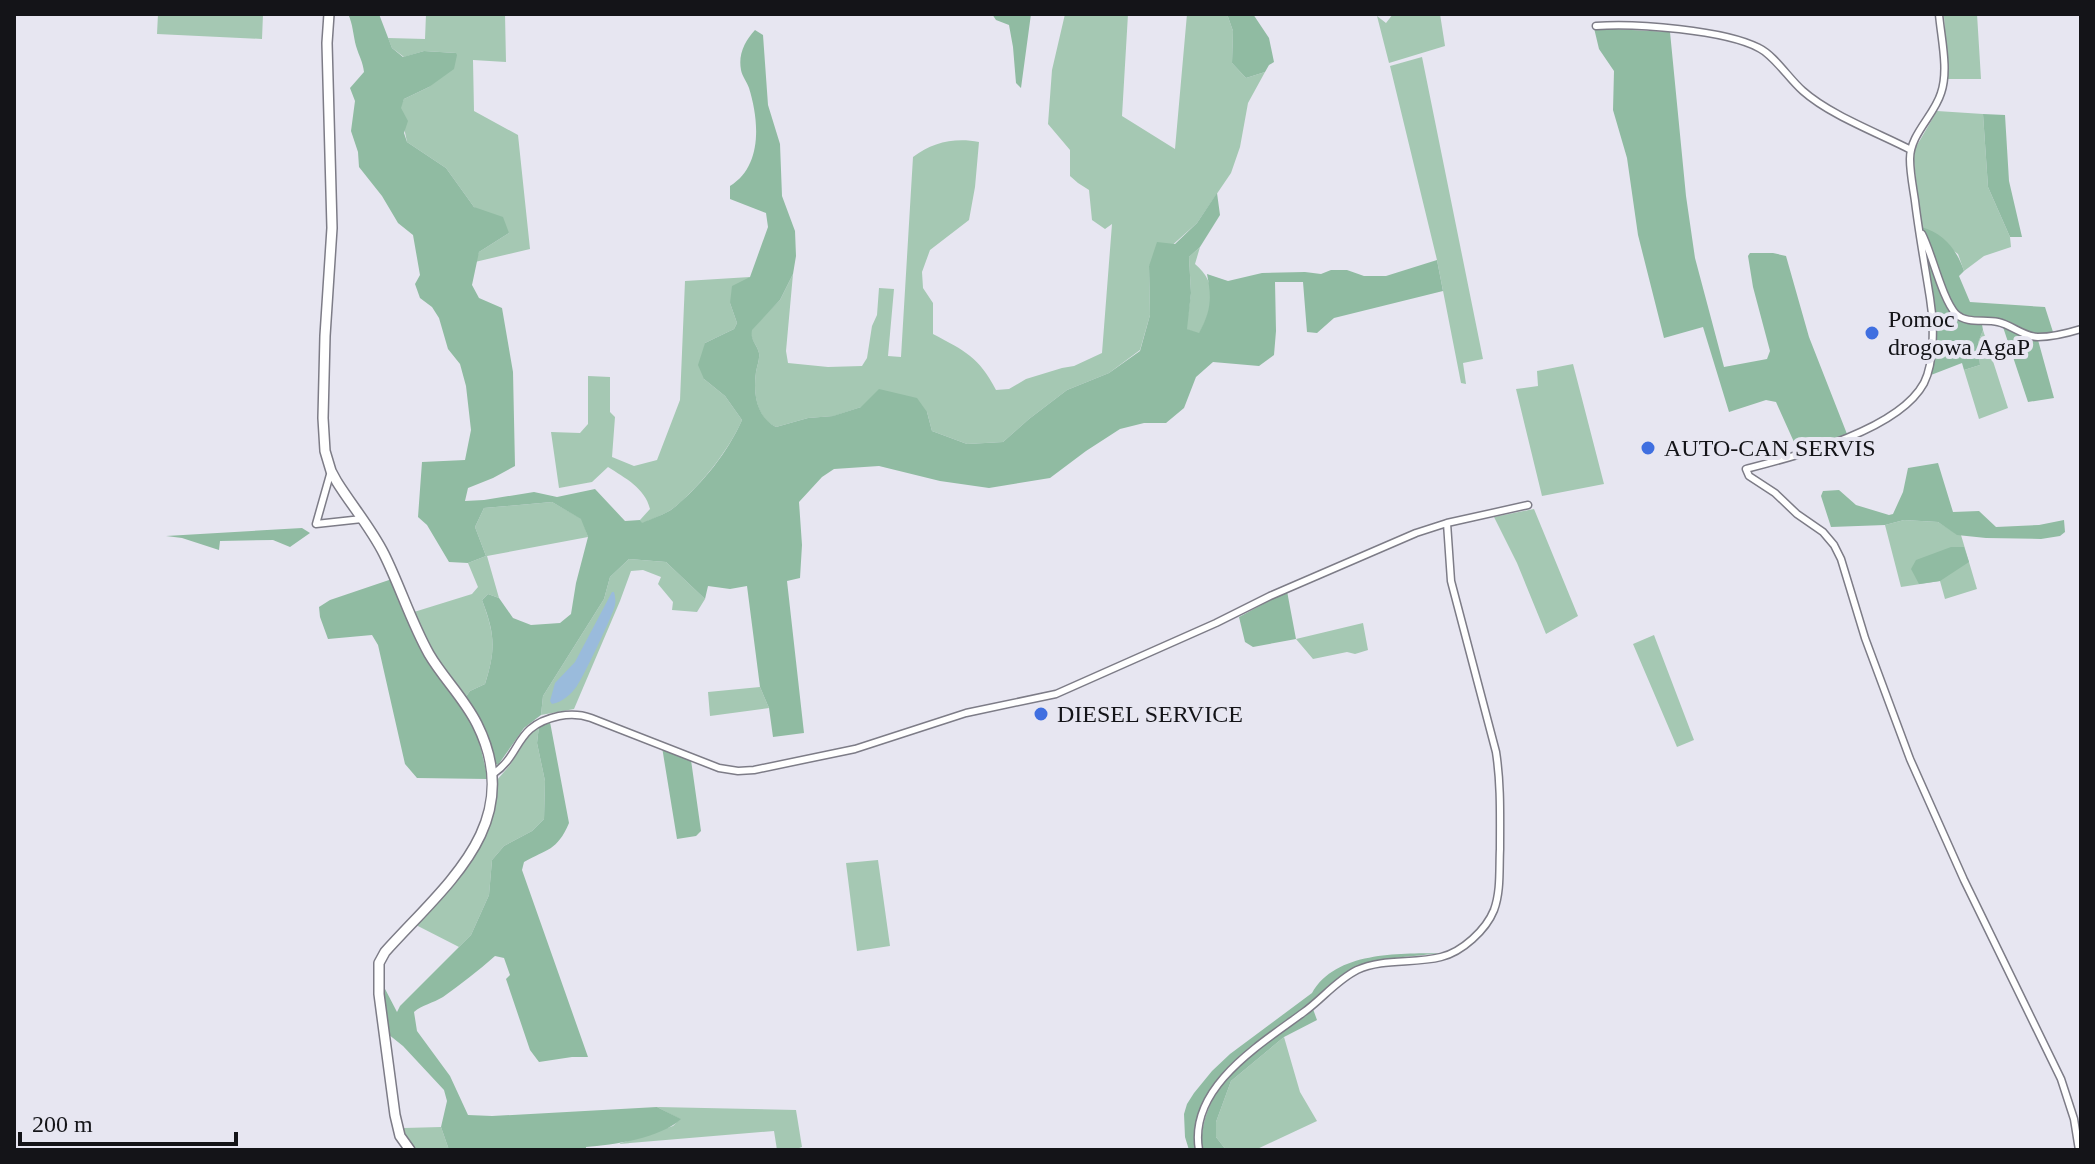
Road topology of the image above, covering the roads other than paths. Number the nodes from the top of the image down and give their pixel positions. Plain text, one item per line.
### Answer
1 (329, 14) edge
2 (1939, 14) edge
3 (1596, 26) dead end
4 (1911, 150) junction
5 (1918, 227) junction
6 (2081, 329) edge
7 (331, 471) junction
8 (1528, 505) dead end
9 (362, 519) junction
10 (1447, 523) junction
11 (493, 774) junction
12 (410, 1150) edge
13 (1199, 1150) edge
14 (2079, 1150) edge

1 - 7 street
2 - 4 street
3 - 4 street
4 - 5 street
5 - 6 street
5 - 14 street
7 - 9 street
7 - 9 street
8 - 10 street
9 - 11 street
10 - 11 street
10 - 13 street
11 - 12 street

